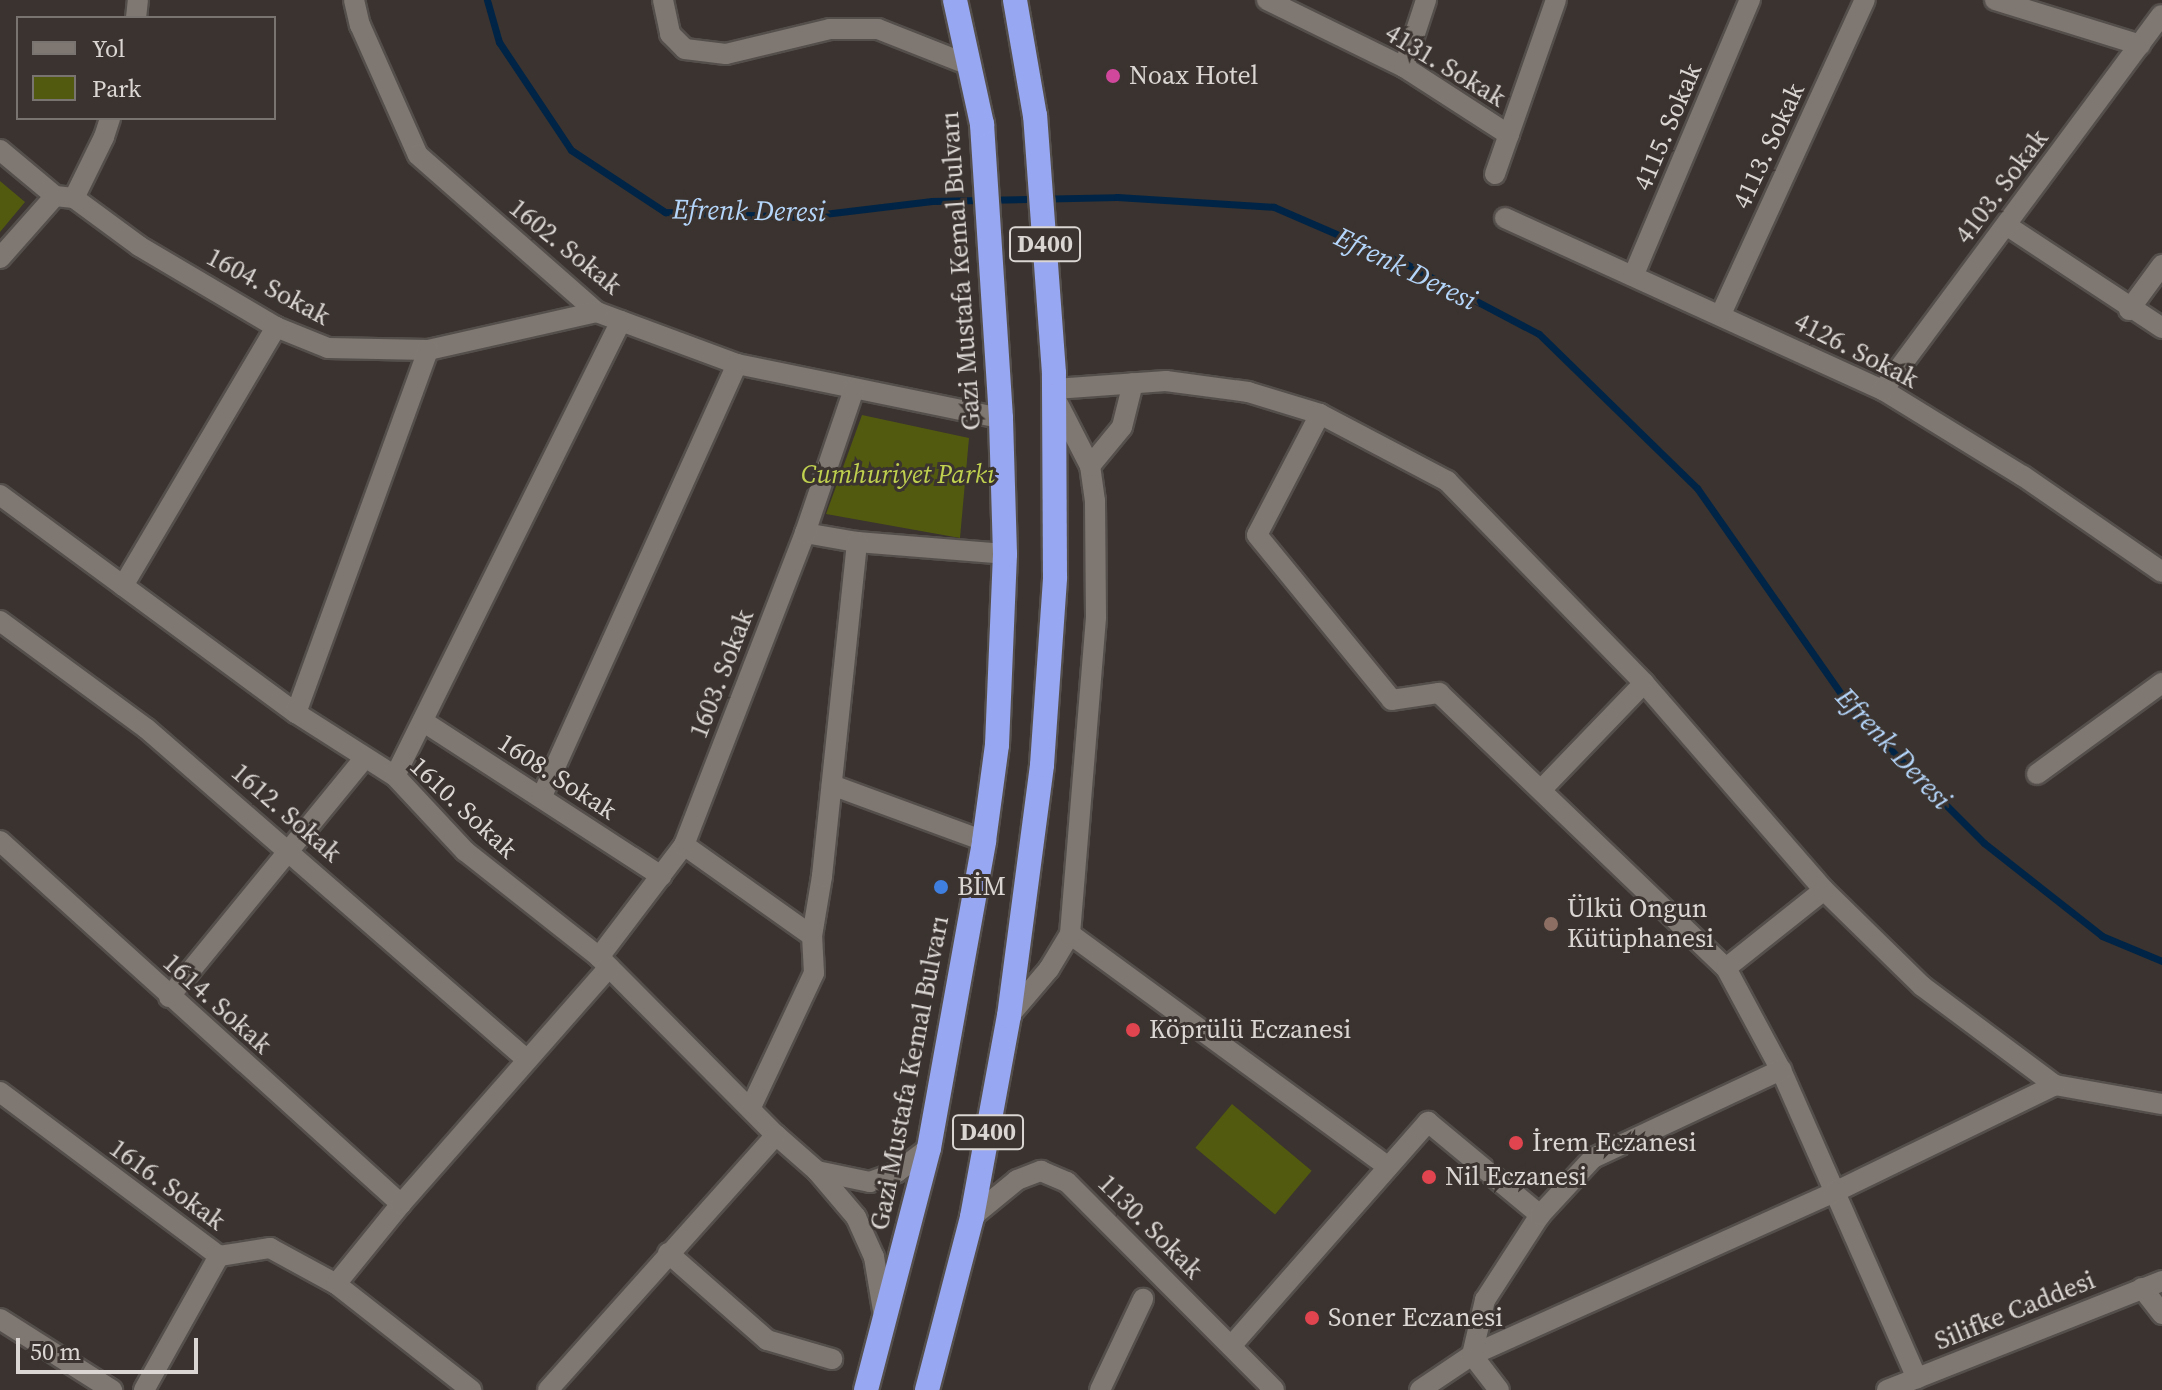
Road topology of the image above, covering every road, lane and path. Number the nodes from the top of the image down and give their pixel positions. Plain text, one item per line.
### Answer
1 (354, 0) edge
2 (663, 0) edge
3 (955, 0) edge
4 (1015, 0) edge
5 (1267, 0) edge
6 (1426, 0) edge
7 (1556, 0) edge
8 (1750, 0) edge
9 (1865, 0) edge
10 (1995, 0) edge
11 (1290, 6) edge
12 (2162, 15) edge
13 (2140, 45) junction
14 (969, 65) junction
15 (1404, 67) junction
16 (109, 120) edge
17 (1509, 135) junction
18 (0, 150) edge
19 (1495, 174) dead end
20 (64, 197) junction
21 (1505, 218) dead end
22 (2006, 225) junction
23 (0, 258) edge
24 (2162, 265) edge
25 (1634, 274) junction
26 (2129, 310) junction
27 (597, 312) junction
28 (1721, 314) junction
29 (621, 321) junction
30 (276, 327) junction
31 (2162, 328) edge
32 (428, 350) junction
33 (737, 364) junction
34 (1133, 383) junction
35 (1055, 387) junction
36 (854, 389) junction
37 (1883, 390) junction
38 (1320, 414) junction
39 (1001, 418) junction
40 (1090, 466) junction
41 (0, 495) edge
42 (805, 533) junction
43 (857, 542) junction
44 (1005, 554) junction
45 (2162, 572) edge
46 (123, 586) junction
47 (0, 621) edge
48 (1644, 683) junction
49 (2162, 683) edge
50 (296, 713) junction
51 (424, 722) junction
52 (364, 759) junction
53 (2037, 774) dead end
54 (395, 776) junction
55 (832, 785) junction
56 (1542, 789) junction
57 (542, 796) junction
58 (0, 841) edge
59 (984, 841) junction
60 (684, 845) junction
61 (291, 852) junction
62 (661, 876) junction
63 (1824, 890) junction
64 (1070, 934) junction
65 (812, 936) junction
66 (604, 962) junction
67 (1726, 968) junction
68 (169, 997) junction
69 (1009, 1016) junction
70 (526, 1059) junction
71 (1781, 1070) junction
72 (2055, 1085) junction
73 (0, 1092) edge
74 (2162, 1104) edge
75 (751, 1107) junction
76 (776, 1135) junction
77 (929, 1148) junction
78 (1388, 1167) junction
79 (817, 1171) junction
80 (1835, 1192) junction
81 (401, 1204) junction
82 (1540, 1215) junction
83 (972, 1217) junction
84 (668, 1253) junction
85 (219, 1256) junction
86 (2162, 1281) edge
87 (336, 1284) junction
88 (2142, 1288) junction
89 (1143, 1299) dead end
90 (2162, 1314) edge
91 (0, 1319) edge
92 (885, 1319) junction
93 (1232, 1345) junction
94 (1472, 1355) junction
95 (832, 1359) dead end
96 (1917, 1378) junction
97 (112, 1390) edge
98 (144, 1390) edge
99 (471, 1390) edge
100 (548, 1390) edge
101 (866, 1390) edge
102 (927, 1390) edge
103 (1100, 1390) edge
104 (1274, 1390) edge
105 (1420, 1390) edge
106 (1499, 1390) edge
107 (1887, 1390) edge

1 - 27 street, 1602. Sokak
2 - 14 street
3 - 14 highway, Gazi Mustafa Kemal Bulvarı / D400
4 - 35 highway, D400
5 - 11 street, 4131. Sokak
6 - 15 street
7 - 17 street
8 - 25 street, 4115. Sokak
9 - 28 street, 4113. Sokak
10 - 13 street
11 - 15 street, 4131. Sokak
12 - 13 street, 4103. Sokak
13 - 22 street, 4103. Sokak
14 - 39 highway, Gazi Mustafa Kemal Bulvarı / D400
15 - 17 street, 4131. Sokak
16 - 20 street
17 - 19 street
18 - 20 street, 1604. Sokak
20 - 23 street
20 - 30 street, 1604. Sokak
21 - 25 street, 4126. Sokak
22 - 26 street
22 - 37 street, 4103. Sokak
24 - 26 street
25 - 28 street, 4126. Sokak
26 - 31 street
27 - 29 street, 1602. Sokak
27 - 32 street, 1604. Sokak
28 - 37 street, 4126. Sokak
29 - 33 street, 1602. Sokak
29 - 51 street
30 - 32 street, 1604. Sokak
30 - 46 street
32 - 50 street
33 - 36 street, 1602. Sokak
33 - 57 street
34 - 35 street
34 - 38 street
34 - 40 street
35 - 40 street
35 - 69 highway, D400
36 - 39 street, 1602. Sokak
36 - 42 street, 1603. Sokak
37 - 45 street, 4126. Sokak
38 - 48 street
38 - 56 street
39 - 44 highway, Gazi Mustafa Kemal Bulvarı / D400
40 - 64 street
41 - 46 street, 1610. Sokak
42 - 43 street
42 - 60 street, 1603. Sokak
43 - 44 street
43 - 55 street
44 - 59 highway, Gazi Mustafa Kemal Bulvarı / D400
46 - 50 street, 1610. Sokak
47 - 61 street, 1612. Sokak
48 - 56 street
48 - 63 street
49 - 53 street
50 - 52 street, 1610. Sokak
51 - 54 street
51 - 57 street, 1608. Sokak
52 - 54 street, 1610. Sokak
52 - 61 street
54 - 66 street, 1610. Sokak
55 - 59 street
55 - 65 street
56 - 67 street
57 - 62 street, 1608. Sokak
58 - 68 street, 1614. Sokak
59 - 77 highway, Gazi Mustafa Kemal Bulvarı / D400
60 - 62 street, 1603. Sokak
60 - 65 street
61 - 68 street
61 - 70 street, 1612. Sokak
62 - 66 street, 1603. Sokak
63 - 67 street
63 - 72 street
64 - 69 street
64 - 78 street
65 - 75 street
66 - 70 street, 1603. Sokak
66 - 75 street, 1610. Sokak
67 - 71 street
68 - 81 street, 1614. Sokak
69 - 83 highway, D400
70 - 81 street, 1603. Sokak
71 - 80 street
71 - 82 street
72 - 74 street
72 - 80 street
73 - 85 street, 1616. Sokak
75 - 76 street, 1610. Sokak
76 - 79 street, 1610. Sokak
76 - 84 street
77 - 79 street
77 - 92 highway, Gazi Mustafa Kemal Bulvarı / D400
78 - 82 street
78 - 93 street
79 - 92 street, 1610. Sokak
80 - 94 street
80 - 96 street
81 - 87 street, 1603. Sokak
82 - 94 street
83 - 93 street, 1130. Sokak
83 - 102 highway, D400
84 - 95 street
84 - 100 street
85 - 87 street, 1616. Sokak
85 - 98 street
86 - 88 street, Silifke Caddesi
87 - 99 street, 1616. Sokak
88 - 90 street
88 - 96 street, Silifke Caddesi
89 - 103 street
91 - 97 street
92 - 101 highway, Gazi Mustafa Kemal Bulvarı / D400
93 - 104 street, 1130. Sokak
94 - 105 street
94 - 106 street
96 - 107 street, Silifke Caddesi

